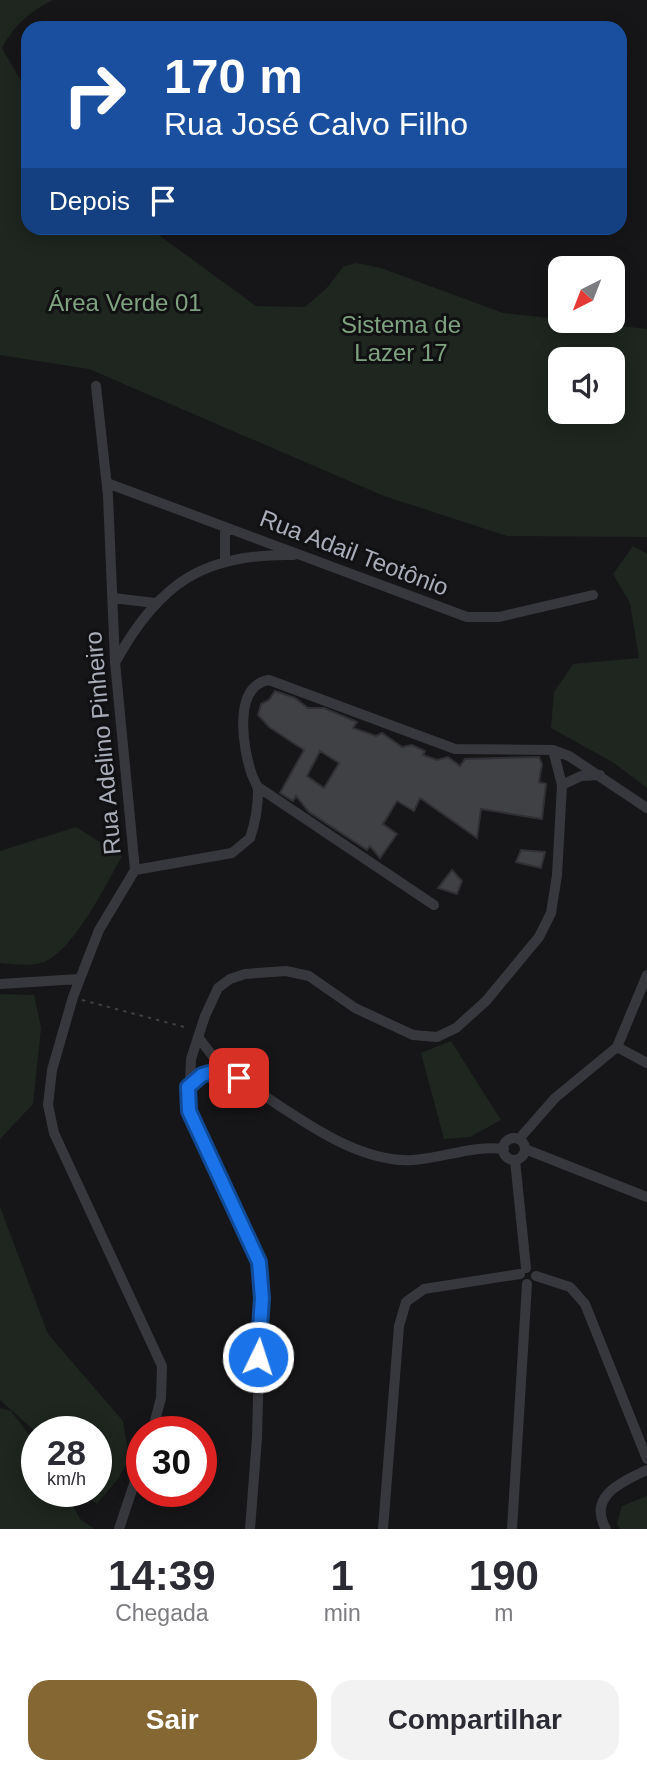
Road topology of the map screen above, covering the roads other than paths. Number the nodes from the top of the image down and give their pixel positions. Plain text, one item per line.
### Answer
1 (96, 386) dead end
2 (107, 483) junction
3 (225, 527) junction
4 (302, 555) junction
5 (225, 560) junction
6 (593, 595) dead end
7 (113, 598) junction
8 (155, 603) junction
9 (115, 662) junction
10 (553, 750) junction
11 (600, 775) junction
12 (562, 785) junction
13 (258, 787) junction
14 (647, 808) edge
15 (135, 870) junction
16 (434, 905) dead end
17 (647, 975) edge
18 (79, 979) junction
19 (0, 984) edge
20 (199, 1034) junction
21 (617, 1047) junction
22 (647, 1063) edge
23 (222, 1069) junction
24 (188, 1087) junction
25 (519, 1139) junction
26 (503, 1149) junction
27 (525, 1149) junction
28 (515, 1160) junction
29 (647, 1197) edge
30 (523, 1271) junction
31 (536, 1276) junction
32 (527, 1284) junction
33 (156, 1416) edge
34 (647, 1459) edge
35 (647, 1469) edge
36 (126, 1507) edge
37 (119, 1529) edge
38 (250, 1529) edge
39 (383, 1529) edge
40 (512, 1529) edge
41 (606, 1529) edge

1 - 2 street, Rua Adelino Pinheiro
2 - 3 street, Rua Adail Teotônio
2 - 7 street, Rua Adelino Pinheiro
3 - 4 street, Rua Adail Teotônio
3 - 5 street
4 - 5 street
4 - 6 street, Rua Adail Teotônio
5 - 8 street
7 - 8 street
7 - 9 street, Rua Adelino Pinheiro
8 - 9 street
9 - 15 street, Rua Adelino Pinheiro
10 - 11 street
10 - 12 street
10 - 13 street
11 - 12 street
11 - 14 street
12 - 20 street
13 - 15 street
13 - 16 street
15 - 18 street, Rua Adelino Pinheiro
17 - 21 street
18 - 19 street
18 - 33 street, Rua Adelino Pinheiro
20 - 23 street
20 - 24 street
21 - 22 street
21 - 25 street
23 - 24 street
23 - 26 street
24 - 38 street
25 - 26 street
25 - 27 street
26 - 28 street
27 - 28 street
27 - 29 street
28 - 30 street
30 - 31 street
30 - 32 street
30 - 39 street
31 - 32 street
31 - 34 street
32 - 40 street
35 - 41 street
36 - 37 street

